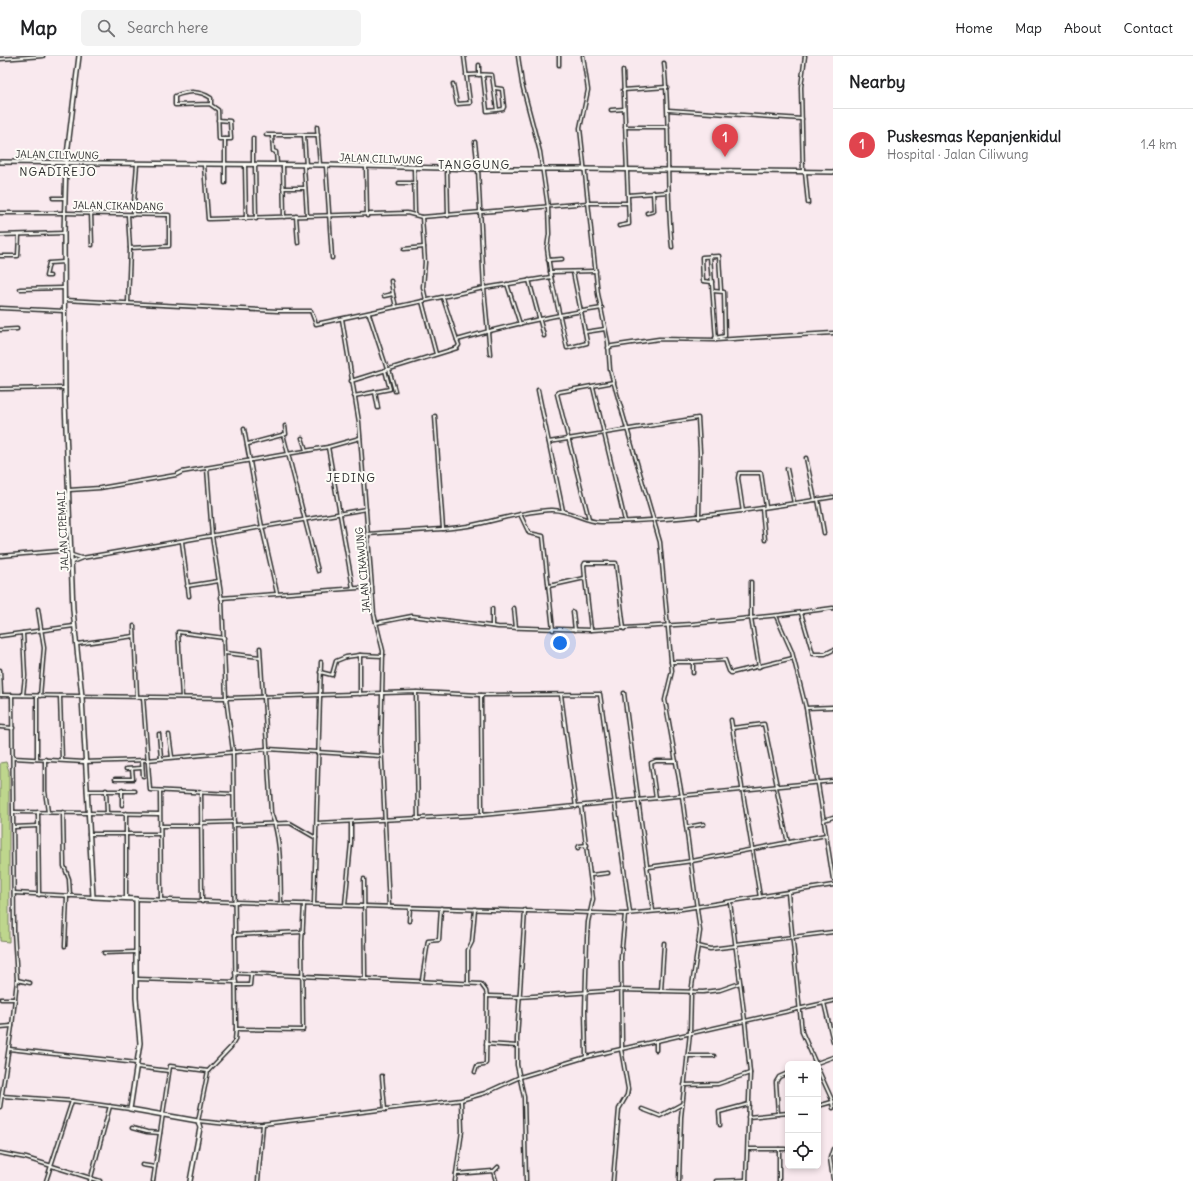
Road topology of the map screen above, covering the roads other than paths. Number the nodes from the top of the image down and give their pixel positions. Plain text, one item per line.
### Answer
1 (43, 56) edge
2 (79, 56) edge
3 (464, 56) edge
4 (518, 56) edge
5 (559, 56) edge
6 (583, 56) edge
7 (804, 57) edge
8 (0, 59) edge
9 (664, 63) dead end
10 (479, 65) dead end
11 (559, 65) dead end
12 (623, 71) dead end
13 (466, 75) junction
14 (479, 75) junction
15 (483, 75) junction
16 (453, 84) dead end
17 (667, 87) junction
18 (495, 88) junction
19 (623, 90) junction
20 (211, 104) junction
21 (624, 109) junction
22 (497, 110) junction
23 (611, 110) dead end
24 (668, 110) junction
25 (802, 119) junction
26 (218, 120) junction
27 (317, 127) dead end
28 (668, 127) junction
29 (625, 128) junction
30 (266, 135) dead end
31 (304, 135) junction
32 (318, 135) junction
33 (272, 136) junction
34 (253, 138) dead end
35 (225, 139) junction
36 (475, 142) dead end
37 (0, 162) edge
38 (66, 163) junction
39 (137, 164) junction
40 (204, 165) junction
41 (226, 165) junction
42 (245, 165) junction
43 (254, 165) junction
44 (277, 165) junction
45 (283, 165) junction
46 (320, 165) junction
47 (326, 165) junction
48 (305, 166) junction
49 (366, 167) junction
50 (414, 168) junction
51 (447, 168) junction
52 (584, 168) junction
53 (478, 169) junction
54 (543, 170) junction
55 (627, 170) junction
56 (668, 170) junction
57 (804, 172) junction
58 (833, 172) edge
59 (225, 183) dead end
60 (398, 183) dead end
61 (415, 183) junction
62 (282, 188) junction
63 (305, 188) junction
64 (653, 192) junction
65 (668, 192) junction
66 (628, 195) junction
67 (53, 198) dead end
68 (65, 198) junction
69 (588, 203) junction
70 (628, 203) junction
71 (808, 203) dead end
72 (548, 207) junction
73 (0, 213) edge
74 (64, 213) junction
75 (480, 213) junction
76 (647, 213) dead end
77 (91, 214) junction
78 (128, 215) junction
79 (133, 215) junction
80 (307, 215) junction
81 (329, 215) junction
82 (415, 215) junction
83 (284, 216) junction
84 (296, 216) junction
85 (367, 216) junction
86 (448, 216) junction
87 (422, 217) junction
88 (256, 218) junction
89 (246, 219) junction
90 (619, 226) dead end
91 (64, 233) junction
92 (0, 235) edge
93 (19, 235) junction
94 (298, 243) dead end
95 (92, 245) dead end
96 (424, 247) junction
97 (672, 247) dead end
98 (130, 248) junction
99 (404, 249) dead end
100 (0, 256) edge
101 (710, 256) junction
102 (332, 258) dead end
103 (562, 258) dead end
104 (548, 260) junction
105 (64, 262) junction
106 (596, 271) junction
107 (550, 272) junction
108 (573, 272) junction
109 (50, 276) dead end
110 (551, 277) junction
111 (529, 280) junction
112 (391, 281) dead end
113 (712, 282) junction
114 (507, 284) junction
115 (64, 288) junction
116 (484, 288) junction
117 (20, 289) dead end
118 (713, 290) junction
119 (721, 290) junction
120 (393, 294) junction
121 (384, 296) dead end
122 (443, 297) junction
123 (65, 300) junction
124 (426, 300) junction
125 (422, 301) junction
126 (128, 303) junction
127 (396, 307) junction
128 (0, 308) edge
129 (602, 308) junction
130 (64, 311) junction
131 (580, 311) junction
132 (369, 314) junction
133 (559, 315) junction
134 (539, 318) junction
135 (342, 319) junction
136 (520, 324) junction
137 (17, 329) dead end
138 (605, 329) junction
139 (0, 330) edge
140 (487, 331) junction
141 (585, 332) junction
142 (833, 333) edge
143 (544, 336) dead end
144 (715, 339) junction
145 (457, 340) junction
146 (608, 342) junction
147 (612, 346) junction
148 (608, 349) junction
149 (436, 354) junction
150 (490, 354) dead end
151 (387, 369) junction
152 (351, 381) junction
153 (614, 382) junction
154 (0, 386) edge
155 (593, 387) junction
156 (65, 388) junction
157 (0, 389) edge
158 (538, 390) dead end
159 (395, 391) dead end
160 (375, 392) junction
161 (354, 396) junction
162 (378, 408) dead end
163 (435, 416) dead end
164 (285, 426) dead end
165 (244, 429) dead end
166 (628, 429) junction
167 (282, 434) junction
168 (605, 434) junction
169 (302, 438) dead end
170 (360, 438) junction
171 (568, 439) junction
172 (549, 442) junction
173 (248, 444) junction
174 (328, 447) junction
175 (306, 450) junction
176 (288, 454) junction
177 (806, 458) dead end
178 (251, 461) junction
179 (207, 468) junction
180 (787, 469) dead end
181 (69, 490) junction
182 (833, 497) edge
183 (818, 499) junction
184 (815, 500) junction
185 (794, 503) junction
186 (766, 507) junction
187 (762, 508) junction
188 (366, 509) junction
189 (563, 511) junction
190 (743, 512) junction
191 (520, 513) junction
192 (341, 514) junction
193 (699, 518) junction
194 (589, 519) junction
195 (305, 520) junction
196 (655, 520) junction
197 (625, 521) junction
198 (262, 527) junction
199 (443, 529) junction
200 (824, 533) dead end
201 (368, 534) junction
202 (212, 536) junction
203 (765, 540) dead end
204 (182, 542) junction
205 (72, 550) junction
206 (72, 555) junction
207 (0, 556) edge
208 (82, 558) junction
209 (72, 562) junction
210 (318, 572) dead end
211 (585, 578) junction
212 (218, 581) junction
213 (751, 582) dead end
214 (187, 586) junction
215 (549, 586) junction
216 (372, 587) junction
217 (352, 588) junction
218 (277, 593) junction
219 (189, 596) dead end
220 (221, 598) junction
221 (514, 608) dead end
222 (833, 608) edge
223 (38, 609) dead end
224 (492, 610) dead end
225 (573, 612) dead end
226 (801, 613) junction
227 (776, 616) junction
228 (751, 618) junction
229 (376, 623) junction
230 (75, 626) junction
231 (134, 626) dead end
232 (492, 626) junction
233 (668, 626) junction
234 (516, 628) junction
235 (624, 629) junction
236 (554, 630) junction
237 (575, 630) junction
238 (591, 630) junction
239 (42, 631) junction
240 (22, 633) junction
241 (0, 636) edge
242 (134, 636) junction
243 (224, 638) junction
244 (76, 644) junction
245 (260, 648) dead end
246 (833, 650) edge
247 (225, 653) junction
248 (360, 655) junction
249 (383, 656) junction
250 (260, 657) junction
251 (793, 658) junction
252 (321, 662) dead end
253 (671, 662) junction
254 (693, 662) junction
255 (760, 667) junction
256 (0, 670) edge
257 (320, 672) junction
258 (693, 673) dead end
259 (381, 692) junction
260 (417, 692) junction
261 (624, 693) dead end
262 (360, 694) junction
263 (1, 695) edge
264 (12, 695) junction
265 (320, 695) junction
266 (481, 695) junction
267 (561, 695) junction
268 (24, 696) junction
269 (37, 696) junction
270 (40, 696) junction
271 (60, 696) junction
272 (82, 697) junction
273 (137, 697) junction
274 (142, 697) junction
275 (182, 697) junction
276 (264, 697) junction
277 (226, 698) junction
278 (833, 707) edge
279 (806, 708) junction
280 (731, 720) dead end
281 (0, 727) edge
282 (13, 728) junction
283 (732, 728) junction
284 (159, 734) dead end
285 (169, 735) dead end
286 (268, 749) junction
287 (233, 751) junction
288 (318, 752) junction
289 (381, 756) junction
290 (172, 757) junction
291 (14, 758) junction
292 (161, 758) junction
293 (38, 759) junction
294 (45, 759) junction
295 (62, 760) junction
296 (142, 760) junction
297 (147, 760) junction
298 (676, 761) junction
299 (84, 762) junction
300 (142, 768) junction
301 (126, 769) dead end
302 (132, 769) junction
303 (143, 776) dead end
304 (115, 779) dead end
305 (833, 781) edge
306 (818, 782) junction
307 (776, 787) junction
308 (106, 790) junction
309 (122, 790) junction
310 (135, 790) dead end
311 (86, 791) junction
312 (160, 791) junction
313 (743, 791) junction
314 (201, 792) junction
315 (234, 794) junction
316 (682, 796) junction
317 (656, 798) junction
318 (639, 800) junction
319 (614, 803) junction
320 (122, 805) dead end
321 (581, 806) junction
322 (576, 807) junction
323 (14, 812) junction
324 (38, 812) junction
325 (48, 812) junction
326 (63, 812) junction
327 (87, 812) junction
328 (106, 813) junction
329 (126, 813) junction
330 (160, 814) junction
331 (482, 815) junction
332 (833, 817) edge
333 (418, 819) junction
334 (384, 820) junction
335 (824, 820) junction
336 (234, 823) junction
337 (275, 823) junction
338 (317, 823) junction
339 (351, 823) junction
340 (201, 824) junction
341 (704, 824) dead end
342 (38, 826) junction
343 (160, 826) junction
344 (14, 827) junction
345 (687, 827) junction
346 (88, 834) junction
347 (160, 834) junction
348 (126, 835) junction
349 (826, 835) junction
350 (316, 838) junction
351 (788, 843) junction
352 (587, 845) junction
353 (578, 848) dead end
354 (752, 848) junction
355 (692, 860) junction
356 (649, 867) junction
357 (608, 873) dead end
358 (591, 875) junction
359 (364, 879) dead end
360 (833, 879) edge
361 (833, 885) edge
362 (788, 893) junction
363 (14, 894) junction
364 (39, 895) junction
365 (68, 896) junction
366 (93, 897) junction
367 (760, 897) junction
368 (136, 899) junction
369 (126, 900) junction
370 (161, 900) junction
371 (202, 902) junction
372 (234, 902) junction
373 (730, 902) junction
374 (281, 904) junction
375 (304, 904) junction
376 (314, 904) junction
377 (345, 905) junction
378 (364, 906) junction
379 (698, 906) junction
380 (389, 907) junction
381 (410, 908) junction
382 (441, 908) junction
383 (476, 909) junction
384 (525, 910) junction
385 (653, 911) junction
386 (630, 913) junction
387 (590, 914) junction
388 (625, 914) junction
389 (409, 921) dead end
390 (303, 932) junction
391 (833, 932) edge
392 (235, 935) junction
393 (792, 936) junction
394 (664, 943) dead end
395 (699, 944) junction
396 (736, 945) junction
397 (65, 946) dead end
398 (136, 952) junction
399 (104, 953) dead end
400 (235, 973) junction
401 (251, 974) junction
402 (302, 976) junction
403 (365, 978) junction
404 (136, 979) junction
405 (17, 980) junction
406 (422, 980) junction
407 (468, 982) junction
408 (30, 983) dead end
409 (236, 983) junction
410 (741, 983) junction
411 (621, 990) junction
412 (661, 991) junction
413 (586, 992) junction
414 (691, 993) junction
415 (487, 996) junction
416 (519, 997) junction
417 (1, 999) dead end
418 (15, 999) junction
419 (833, 1001) edge
420 (824, 1003) junction
421 (800, 1009) junction
422 (745, 1022) junction
423 (12, 1026) junction
424 (0, 1027) edge
425 (236, 1030) junction
426 (690, 1033) junction
427 (656, 1041) junction
428 (833, 1041) edge
429 (486, 1044) junction
430 (517, 1046) junction
431 (9, 1049) junction
432 (621, 1049) junction
433 (656, 1050) dead end
434 (687, 1056) junction
435 (714, 1056) dead end
436 (586, 1057) junction
437 (833, 1058) edge
438 (814, 1061) edge
439 (821, 1062) edge
440 (137, 1063) junction
441 (137, 1067) junction
442 (169, 1071) junction
443 (208, 1071) junction
444 (476, 1072) dead end
445 (750, 1073) junction
446 (785, 1074) edge
447 (382, 1076) dead end
448 (821, 1076) edge
449 (520, 1077) junction
450 (684, 1085) junction
451 (2, 1096) junction
452 (461, 1100) junction
453 (72, 1101) junction
454 (832, 1102) edge
455 (682, 1104) junction
456 (749, 1104) junction
457 (821, 1105) edge
458 (0, 1106) edge
459 (110, 1106) junction
460 (833, 1108) edge
461 (130, 1109) junction
462 (642, 1109) dead end
463 (385, 1110) junction
464 (785, 1113) edge
465 (778, 1114) junction
466 (162, 1115) junction
467 (748, 1117) junction
468 (198, 1121) junction
469 (263, 1124) junction
470 (720, 1125) dead end
471 (132, 1128) dead end
472 (160, 1133) junction
473 (747, 1149) junction
474 (779, 1149) junction
475 (785, 1149) edge
476 (832, 1151) edge
477 (0, 1153) edge
478 (142, 1165) dead end
479 (52, 1166) junction
480 (155, 1167) junction
481 (498, 1167) dead end
482 (494, 1171) junction
483 (456, 1174) junction
484 (833, 1179) edge
485 (91, 1180) edge
486 (46, 1181) edge
487 (100, 1181) edge
488 (154, 1181) edge
489 (190, 1181) edge
490 (258, 1181) edge
491 (455, 1181) edge
492 (496, 1181) edge
493 (526, 1181) edge
494 (613, 1181) edge
495 (679, 1181) edge
496 (716, 1181) edge
497 (746, 1181) edge
498 (779, 1181) edge

1 - 8 street
2 - 38 main road, JALAN CIPEMALI
3 - 13 street
4 - 54 street
5 - 11 street
6 - 52 street
7 - 25 street
9 - 17 street
10 - 14 street
12 - 19 street
13 - 14 street
13 - 16 street
14 - 15 street
15 - 18 street
15 - 22 street
17 - 19 street
17 - 24 street
18 - 22 street
18 - 22 street
19 - 21 street
20 - 20 street
20 - 26 street
21 - 23 street
21 - 29 street
24 - 25 street
24 - 28 street
25 - 57 street
26 - 35 street
26 - 35 street
27 - 32 street
28 - 29 street
28 - 56 street
29 - 55 street
30 - 33 street
31 - 32 street
31 - 33 street
31 - 48 street
32 - 46 street
33 - 44 street
34 - 43 street
35 - 41 street
36 - 53 street
37 - 38 main road, JALAN CILIWUNG
38 - 39 main road, JALAN CILIWUNG
38 - 68 main road, JALAN CIPEMALI
39 - 40 main road, JALAN CILIWUNG
39 - 79 street
40 - 41 main road, JALAN CILIWUNG
40 - 89 street
41 - 42 main road, JALAN CILIWUNG
41 - 59 street
42 - 43 main road, JALAN CILIWUNG
42 - 89 street
43 - 44 main road, JALAN CILIWUNG
43 - 88 street
44 - 45 main road, JALAN CILIWUNG
45 - 48 main road, JALAN CILIWUNG
45 - 62 street
46 - 47 main road, JALAN CILIWUNG
46 - 48 main road, JALAN CILIWUNG
47 - 49 main road, JALAN CILIWUNG
47 - 81 street
48 - 63 street
49 - 50 main road, JALAN CILIWUNG
49 - 85 street
50 - 51 main road, JALAN CILIWUNG
50 - 61 street
51 - 53 main road, JALAN CILIWUNG
51 - 86 street
52 - 54 main road, JALAN CILIWUNG
52 - 55 main road, JALAN CILIWUNG
52 - 69 street
53 - 54 main road, JALAN CILIWUNG
53 - 75 street
54 - 72 street
55 - 56 main road, JALAN CILIWUNG
55 - 66 street
56 - 57 main road, JALAN CILIWUNG
56 - 65 street
57 - 58 main road, JALAN CILIWUNG
57 - 71 street
60 - 61 street
61 - 82 street
62 - 63 street
62 - 83 street
63 - 80 street
64 - 65 street
64 - 66 street
64 - 76 street
65 - 97 street
66 - 70 street
67 - 68 street
68 - 74 main road, JALAN CIPEMALI
69 - 70 street
69 - 72 street
69 - 106 street
70 - 90 street
72 - 75 street
72 - 104 street
73 - 74 street, JALAN CIKANDANG
74 - 77 street, JALAN CIKANDANG
74 - 91 main road, JALAN CIPEMALI
75 - 86 street
75 - 116 street
77 - 78 street, JALAN CIKANDANG
77 - 95 street
78 - 79 street, JALAN CIKANDANG
78 - 98 street
79 - 98 street, JALAN CIKANDANG
80 - 81 street
80 - 84 street
81 - 85 street
81 - 102 street
82 - 85 street
82 - 87 street
83 - 84 street
83 - 88 street
84 - 94 street
86 - 87 street
87 - 96 street
88 - 89 street
91 - 93 street
91 - 105 main road, JALAN CIPEMALI
92 - 93 street
93 - 100 street
96 - 99 street
96 - 124 street
98 - 126 street
101 - 113 street
101 - 113 street
101 - 119 street
103 - 104 street
104 - 107 street
105 - 109 street
105 - 115 main road, JALAN CIPEMALI
106 - 108 street
106 - 129 street
107 - 108 street
107 - 110 street
108 - 131 street
110 - 111 street
110 - 133 street
111 - 114 street
111 - 134 street
112 - 120 street
113 - 118 street
114 - 116 street
114 - 136 street
115 - 117 street
115 - 123 main road, JALAN CIPEMALI
116 - 122 street
116 - 140 street
118 - 119 street
118 - 144 street
119 - 144 street
120 - 121 street
120 - 127 street
122 - 124 street
122 - 145 street
123 - 126 street
123 - 130 main road, JALAN CIPEMALI
124 - 125 street
125 - 127 street
125 - 149 street
126 - 135 street
127 - 132 street
128 - 130 street
129 - 131 street
129 - 138 street
130 - 156 main road, JALAN CIPEMALI
131 - 133 street
131 - 141 street
132 - 135 street
132 - 151 street
133 - 134 street
133 - 141 street
134 - 136 street
134 - 143 street
135 - 152 street, JALAN CIKAWUNG
136 - 140 street
137 - 139 street
138 - 141 street
138 - 146 street
140 - 145 street
140 - 150 street
142 - 144 street
144 - 147 street
145 - 149 street
146 - 147 street
146 - 148 street
147 - 148 street
148 - 153 street
149 - 151 street
151 - 152 street
151 - 159 street
151 - 160 street
152 - 161 street, JALAN CIKAWUNG
153 - 155 street
153 - 166 street
154 - 157 street
155 - 168 street
155 - 171 street
156 - 157 street
156 - 181 main road, JALAN CIPEMALI
158 - 172 street
160 - 161 street
160 - 162 street
161 - 170 street, JALAN CIKAWUNG
163 - 199 street
164 - 167 street
165 - 173 street
166 - 168 street
166 - 193 street
166 - 196 street
167 - 173 street
167 - 176 street
168 - 171 street
168 - 197 street
169 - 175 street
170 - 174 street
170 - 188 street, JALAN CIKAWUNG
171 - 172 street
171 - 194 street
172 - 189 street
173 - 178 street
174 - 175 street
174 - 192 street
175 - 176 street
176 - 178 street
176 - 195 street
177 - 184 street
178 - 179 street
178 - 198 street
179 - 181 street
179 - 202 street
180 - 185 street
181 - 205 main road, JALAN CIPEMALI
182 - 183 street
183 - 184 street
183 - 200 street
184 - 185 street
185 - 186 street
186 - 187 street
186 - 190 street
187 - 190 street
187 - 203 street
188 - 192 street
188 - 201 street, JALAN CIKAWUNG
189 - 191 street
189 - 194 street
190 - 193 street
191 - 199 street
191 - 215 street
192 - 195 street
192 - 217 street
193 - 196 street
194 - 197 street
195 - 198 street
195 - 210 street
196 - 197 street
196 - 233 street
198 - 202 street
198 - 218 street
199 - 201 street
201 - 216 street, JALAN CIKAWUNG
202 - 204 street
202 - 212 street
204 - 208 street
204 - 214 street
205 - 206 main road, JALAN CIPEMALI
205 - 207 street
206 - 208 street
206 - 209 main road, JALAN CIPEMALI
208 - 209 street
209 - 230 main road, JALAN CIPEMALI
211 - 215 street
211 - 235 street
211 - 238 street
212 - 214 street
212 - 220 street
213 - 228 street
214 - 219 street
215 - 236 street
216 - 217 street
216 - 229 street, JALAN CIKAWUNG
217 - 218 street
218 - 220 street
220 - 243 street
221 - 234 street
222 - 226 street
223 - 239 street
224 - 232 street
225 - 237 street
226 - 227 street
226 - 246 street
227 - 228 street
227 - 251 street
228 - 233 street
228 - 255 street
229 - 232 street
229 - 249 street, JALAN CIKAWUNG
230 - 239 street
230 - 244 main road, JALAN CIPEMALI
231 - 242 street
232 - 234 street
233 - 235 street
233 - 253 street
234 - 236 street
235 - 238 street
236 - 237 street
237 - 238 street
239 - 240 street
239 - 270 street
240 - 241 street
240 - 268 street
242 - 244 street
242 - 273 street
243 - 247 street
243 - 275 street
244 - 272 main road, JALAN CIPEMALI
245 - 250 street
247 - 250 street
247 - 277 street
248 - 249 street
248 - 257 street
248 - 262 street
249 - 259 street, JALAN CIKAWUNG
250 - 276 street
251 - 255 street
251 - 279 street
252 - 257 street
253 - 254 street
253 - 298 street
254 - 255 street
254 - 258 street
256 - 263 street
257 - 265 street
259 - 260 street
259 - 262 street
259 - 289 street, JALAN CIKAWUNG
260 - 266 street
260 - 333 street
261 - 318 street
262 - 265 street
263 - 264 street
264 - 268 street
264 - 282 street
265 - 276 street
265 - 288 street
266 - 267 street
266 - 331 street
267 - 319 street
267 - 322 street
268 - 269 street
269 - 270 street
269 - 293 street
270 - 271 street
271 - 272 street
271 - 295 street
272 - 273 street
272 - 299 main road, JALAN CIPEMALI
273 - 274 street
274 - 275 street
274 - 297 street
275 - 277 street
276 - 277 street
276 - 286 street
277 - 287 street
278 - 279 street
279 - 306 street
280 - 283 street
281 - 282 street
282 - 291 street
283 - 307 street
283 - 313 street
284 - 292 street
285 - 290 street
286 - 287 street
286 - 288 street
286 - 337 street
287 - 290 street
287 - 315 street
288 - 289 street
288 - 338 street
289 - 334 street, JALAN CIKAWUNG
290 - 292 street
291 - 293 street
291 - 323 street
292 - 297 street
293 - 294 street
294 - 295 street
294 - 325 street
295 - 299 street
296 - 297 street
296 - 299 street
296 - 300 street
297 - 312 street
298 - 316 street
298 - 317 street
299 - 311 main road, JALAN CIPEMALI
300 - 302 street
300 - 303 street
301 - 302 street
302 - 304 street
305 - 306 street
306 - 307 street
306 - 335 street
307 - 313 street
307 - 351 street
308 - 309 street
308 - 311 street
308 - 328 street
309 - 310 street
309 - 320 street
311 - 327 main road, JALAN CIPEMALI
312 - 314 street
312 - 330 street
313 - 316 street
313 - 354 street
314 - 315 street
314 - 340 street
315 - 336 street
316 - 317 street
316 - 345 street
317 - 318 street
318 - 319 street
318 - 356 street
319 - 321 street
319 - 386 street
321 - 322 street
321 - 352 street
322 - 331 street
323 - 324 street
323 - 344 street
324 - 325 street
324 - 342 street
325 - 326 street
326 - 327 street
326 - 365 street
327 - 328 street
327 - 346 main road, JALAN CIPEMALI
328 - 329 street
329 - 330 street
329 - 348 street
330 - 343 street
331 - 333 street
332 - 335 street
333 - 334 street
334 - 339 street
334 - 380 street, JALAN CIKAWUNG
335 - 349 street
336 - 337 street
336 - 340 street
336 - 372 street
337 - 350 street
337 - 374 street
338 - 339 street
338 - 350 street
339 - 377 street
340 - 343 street
340 - 371 street
341 - 345 street
342 - 344 street
342 - 364 street
343 - 347 street
344 - 363 street
345 - 355 street
346 - 348 street
346 - 366 main road, JALAN CIPEMALI
347 - 348 street
347 - 370 street
348 - 369 street
349 - 351 street
349 - 360 street
350 - 376 street
351 - 354 street
352 - 353 street
352 - 358 street
354 - 355 street
354 - 367 street
355 - 356 street
355 - 379 street
356 - 385 street
357 - 358 street
358 - 387 street
359 - 378 street
361 - 362 street
362 - 367 street
362 - 393 street
363 - 364 street
363 - 405 street
364 - 365 street
365 - 366 street
365 - 397 street
366 - 369 main road
367 - 373 street
368 - 369 main road
368 - 370 street
368 - 398 main road
370 - 371 street
371 - 372 street
372 - 374 street
372 - 392 street
373 - 379 street
373 - 396 street
374 - 375 street
375 - 376 street
375 - 390 street
376 - 377 street
377 - 378 street
378 - 380 street
378 - 403 street
379 - 385 street
379 - 395 street
380 - 381 street
381 - 382 street
381 - 389 street
382 - 383 street
382 - 406 street
383 - 384 street
383 - 407 street
384 - 387 street
384 - 416 street
385 - 386 street
386 - 388 street
387 - 388 street
387 - 413 street
388 - 411 street
390 - 392 street
390 - 402 street
391 - 393 street
392 - 400 street
393 - 396 street
393 - 421 street
394 - 412 street
395 - 396 street
395 - 414 street
396 - 410 street
398 - 399 street
398 - 404 main road
400 - 401 street
400 - 409 street
401 - 402 street
401 - 409 street
402 - 403 street
402 - 425 street
403 - 406 street
404 - 409 street
404 - 440 main road
405 - 408 street
405 - 418 street
406 - 407 street
407 - 415 street
409 - 425 street
410 - 414 street
410 - 422 street
411 - 412 street
411 - 413 street
411 - 432 street
412 - 414 street
413 - 416 street
413 - 436 street
414 - 426 street
415 - 416 street
415 - 429 street
416 - 430 street
417 - 418 street
418 - 423 street
419 - 420 street
420 - 421 street
420 - 428 street
421 - 422 street
421 - 438 street
422 - 426 street
422 - 445 street
423 - 424 street
423 - 431 street
425 - 443 street
426 - 427 street
426 - 434 street
427 - 432 street
427 - 433 street
429 - 430 street
429 - 444 street
430 - 449 street
431 - 440 street
431 - 451 street
432 - 436 street
432 - 494 street
434 - 435 street
434 - 450 street
436 - 449 street
437 - 439 street
440 - 441 main road
441 - 442 street
441 - 461 main road
442 - 443 street
442 - 466 street
443 - 468 street
445 - 450 street
445 - 456 street
446 - 465 street
447 - 463 street
448 - 454 street
449 - 452 street
449 - 493 street
450 - 455 street
451 - 453 street
451 - 458 street
452 - 463 street
452 - 483 street
453 - 459 street
453 - 479 street
454 - 457 street
454 - 460 street
455 - 462 street
455 - 495 street
456 - 467 street
456 - 470 street
459 - 461 street
459 - 485 street
461 - 466 main road
463 - 469 street
464 - 465 street
465 - 467 street
466 - 468 main road
466 - 472 street
467 - 473 street
468 - 469 street
468 - 489 main road
469 - 490 street
471 - 472 street
472 - 480 street
473 - 474 street
473 - 497 street
474 - 475 street
474 - 498 street
476 - 484 street
477 - 479 street
478 - 480 street
479 - 485 street
479 - 486 street
480 - 488 street
481 - 482 street
482 - 483 street
482 - 492 street
483 - 491 street
485 - 487 street
496 - 497 street

